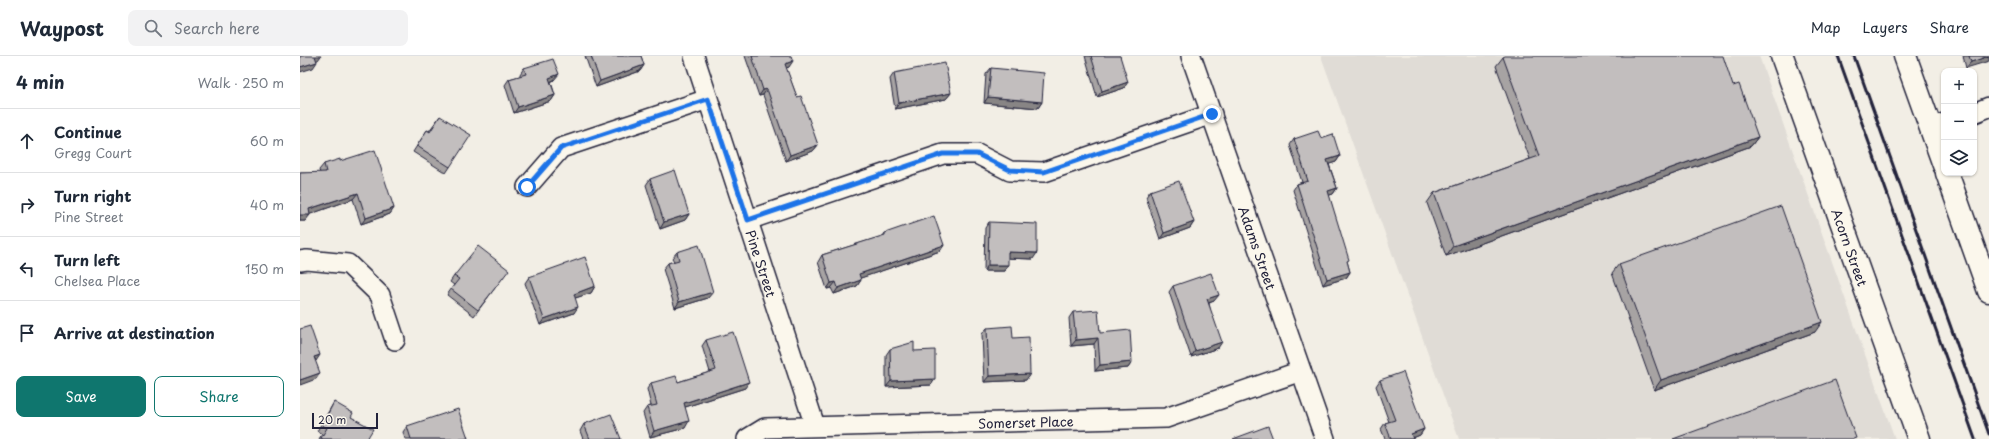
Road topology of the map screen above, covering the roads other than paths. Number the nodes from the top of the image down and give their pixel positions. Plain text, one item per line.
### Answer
1 (694, 56) edge
2 (1191, 56) edge
3 (1782, 56) edge
4 (1905, 56) edge
5 (708, 99) junction
6 (1989, 107) edge
7 (1977, 112) edge
8 (1212, 114) junction
9 (1937, 126) edge
10 (1941, 148) edge
11 (1948, 176) edge
12 (527, 187) dead end
13 (748, 220) junction
14 (300, 261) edge
15 (1989, 291) edge
16 (396, 340) dead end
17 (1301, 371) junction
18 (815, 426) junction
19 (747, 439) edge
20 (1325, 439) edge
21 (1919, 439) edge

1 - 5 street, Pine Street
2 - 8 street, Adams Street
3 - 21 street, Acorn Street
4 - 9 street
5 - 12 street
5 - 13 street, Pine Street
6 - 7 street
8 - 13 street
8 - 17 street, Adams Street
9 - 10 street
11 - 15 street
13 - 18 street, Pine Street
14 - 16 street
17 - 18 street, Somerset Place
17 - 20 street, Adams Street
18 - 19 street, Somerset Place

